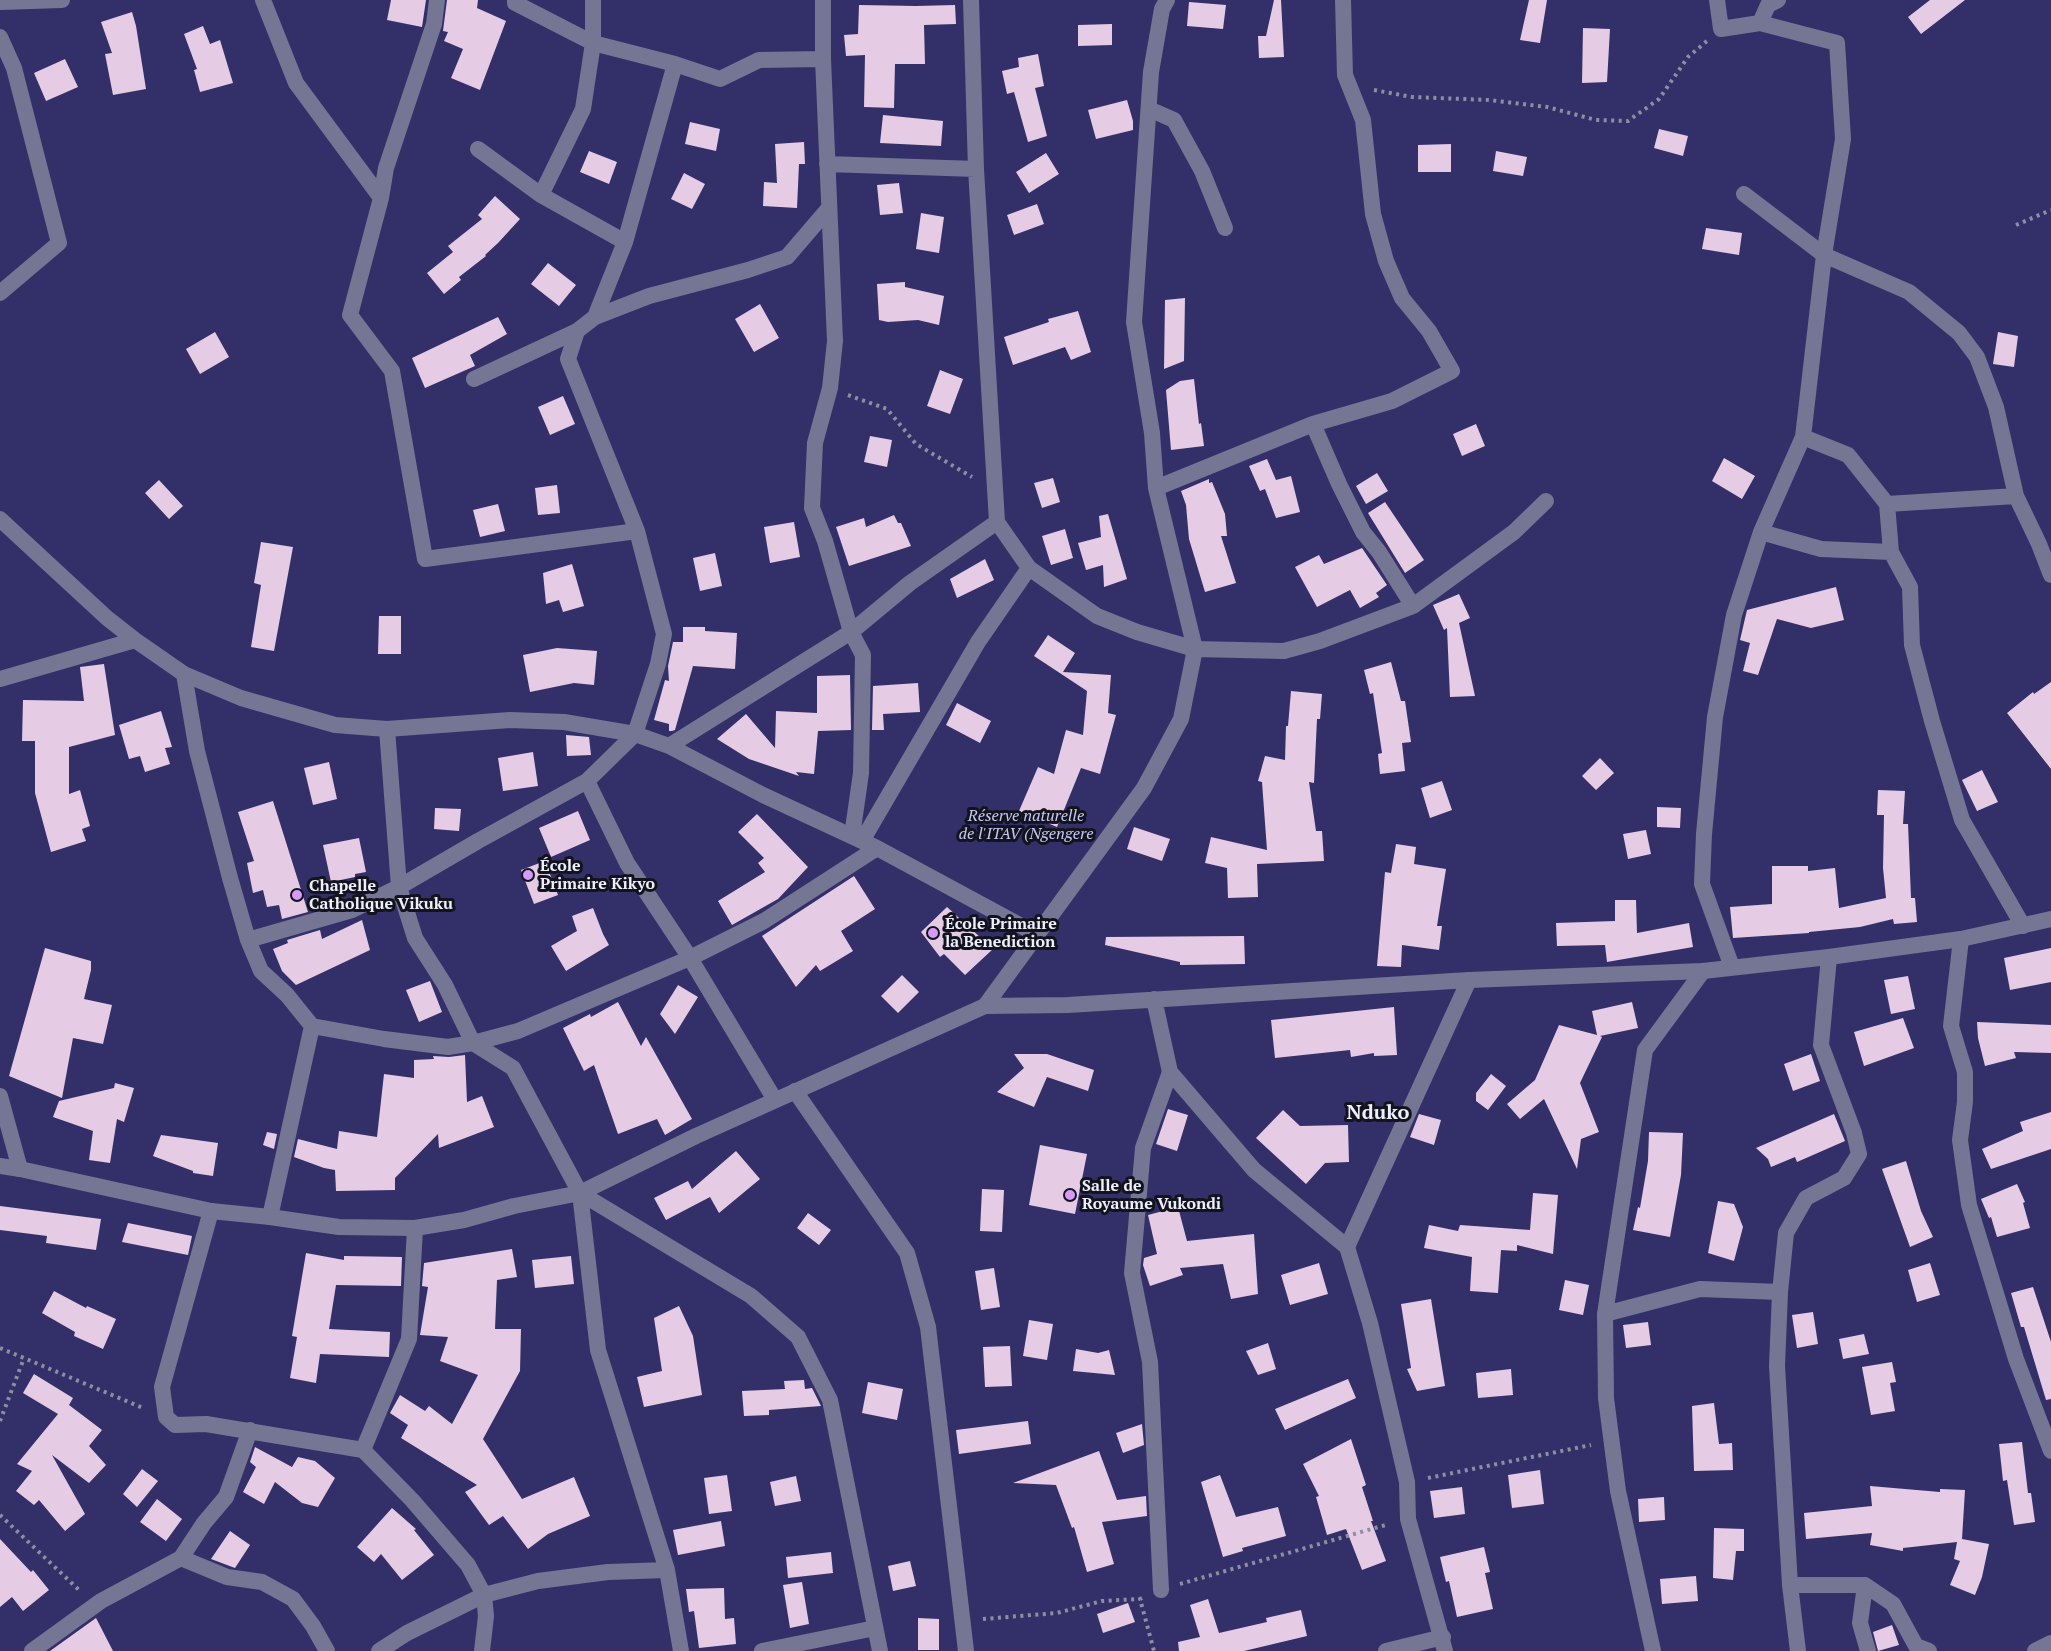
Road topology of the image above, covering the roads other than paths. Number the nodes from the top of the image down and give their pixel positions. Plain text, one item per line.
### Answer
1 (62, 0) edge
2 (263, 0) edge
3 (437, 0) edge
4 (515, 0) edge
5 (593, 0) edge
6 (823, 0) edge
7 (970, 0) edge
8 (1167, 0) edge
9 (1343, 0) edge
10 (1717, 0) edge
11 (1778, 0) edge
12 (4, 2) edge
13 (1760, 23) junction
14 (0, 38) edge
15 (593, 43) junction
16 (824, 59) junction
17 (675, 64) junction
18 (1149, 109) junction
19 (478, 149) dead end
20 (827, 164) junction
21 (976, 169) junction
22 (1744, 194) dead end
23 (541, 195) junction
24 (381, 198) junction
25 (830, 208) junction
26 (1225, 228) dead end
27 (625, 242) junction
28 (1824, 255) junction
29 (0, 293) edge
30 (595, 317) junction
31 (577, 331) junction
32 (474, 379) dead end
33 (1313, 424) junction
34 (1803, 438) junction
35 (1156, 488) junction
36 (2016, 496) junction
37 (1546, 501) dead end
38 (1887, 504) junction
39 (0, 519) edge
40 (997, 522) junction
41 (637, 531) junction
42 (1761, 532) junction
43 (1892, 552) junction
44 (1029, 568) junction
45 (2051, 574) edge
46 (1413, 606) junction
47 (851, 632) junction
48 (135, 640) junction
49 (1195, 649) junction
50 (184, 674) junction
51 (0, 679) edge
52 (387, 729) junction
53 (635, 734) junction
54 (669, 746) junction
55 (587, 781) junction
56 (864, 842) junction
57 (399, 887) junction
58 (2051, 920) edge
59 (2023, 926) junction
60 (1038, 935) junction
61 (1961, 939) junction
62 (248, 940) junction
63 (1829, 957) junction
64 (690, 958) junction
65 (1732, 968) junction
66 (1703, 970) junction
67 (1469, 980) junction
68 (1154, 999) junction
69 (985, 1006) junction
70 (312, 1026) junction
71 (473, 1044) junction
72 (1170, 1072) junction
73 (795, 1091) junction
74 (0, 1096) edge
75 (775, 1100) junction
76 (0, 1166) edge
77 (20, 1168) junction
78 (580, 1193) junction
79 (211, 1211) junction
80 (270, 1217) junction
81 (415, 1228) junction
82 (1347, 1246) junction
83 (1780, 1292) junction
84 (1605, 1314) junction
85 (250, 1430) junction
86 (363, 1450) junction
87 (2051, 1451) edge
88 (181, 1558) junction
89 (667, 1570) junction
90 (1790, 1585) junction
91 (1865, 1585) junction
92 (1161, 1590) road end
93 (484, 1595) junction
94 (875, 1628) junction
95 (2051, 1642) edge
96 (1444, 1644) edge
97 (32, 1651) edge
98 (327, 1651) edge
99 (380, 1651) edge
100 (482, 1651) edge
101 (681, 1651) edge
102 (762, 1651) edge
103 (880, 1651) edge
104 (966, 1651) edge
105 (1386, 1651) edge
106 (1653, 1651) edge
107 (1798, 1651) edge
108 (1868, 1651) edge
109 (1929, 1651) edge
110 (2035, 1651) edge

1 - 12 street
2 - 24 street
3 - 24 street
4 - 15 street
5 - 15 street
6 - 16 street
7 - 21 street
8 - 18 street
9 - 33 street
10 - 13 street
11 - 13 street
13 - 28 street
14 - 29 street
15 - 17 street
15 - 23 street
16 - 17 street
16 - 20 street
17 - 27 street
18 - 26 street
18 - 35 street
19 - 23 street
20 - 21 street
20 - 25 street
21 - 40 street
22 - 28 street
23 - 27 street
24 - 41 street
25 - 30 street
25 - 47 street
27 - 30 street
28 - 34 street
28 - 36 street
30 - 31 street
31 - 32 street
31 - 41 street
33 - 35 street
33 - 46 street
34 - 38 street
34 - 42 street
35 - 49 street
36 - 38 street
36 - 45 street
37 - 46 street
38 - 43 street
39 - 48 street
40 - 44 street
40 - 47 street
41 - 53 street
42 - 43 street
42 - 65 street
43 - 59 street
44 - 49 street
44 - 56 street
46 - 49 street
47 - 54 street
47 - 56 street
48 - 50 street
48 - 51 street
49 - 60 street
50 - 52 street
50 - 62 street
52 - 53 street
52 - 57 street
53 - 54 street
53 - 55 street
54 - 56 street
55 - 57 street
55 - 64 street
56 - 60 street
56 - 64 street
57 - 62 street
57 - 71 street
58 - 59 street
59 - 61 street
60 - 69 street
61 - 63 street
61 - 87 street
62 - 70 street
63 - 65 street
63 - 83 street
64 - 71 street
64 - 75 street
65 - 66 street
66 - 67 street
66 - 84 street
67 - 68 street
67 - 82 street
68 - 69 street
68 - 72 street
69 - 73 street
70 - 71 street
70 - 80 street
71 - 78 street
72 - 82 street
72 - 92 street
73 - 75 street
73 - 104 street
74 - 77 street
75 - 78 street
76 - 77 street
77 - 79 street
78 - 81 street
78 - 89 street
78 - 94 street
79 - 80 street
79 - 85 street
80 - 81 street
81 - 86 street
82 - 96 street
83 - 84 street
83 - 90 street
84 - 106 street
85 - 86 street
85 - 88 street
86 - 93 street
88 - 97 street
88 - 98 street
89 - 93 street
89 - 101 street
90 - 91 street
90 - 107 street
91 - 108 street
91 - 109 street
93 - 99 street
93 - 100 street
94 - 102 street
94 - 103 street
95 - 110 street
96 - 105 street

